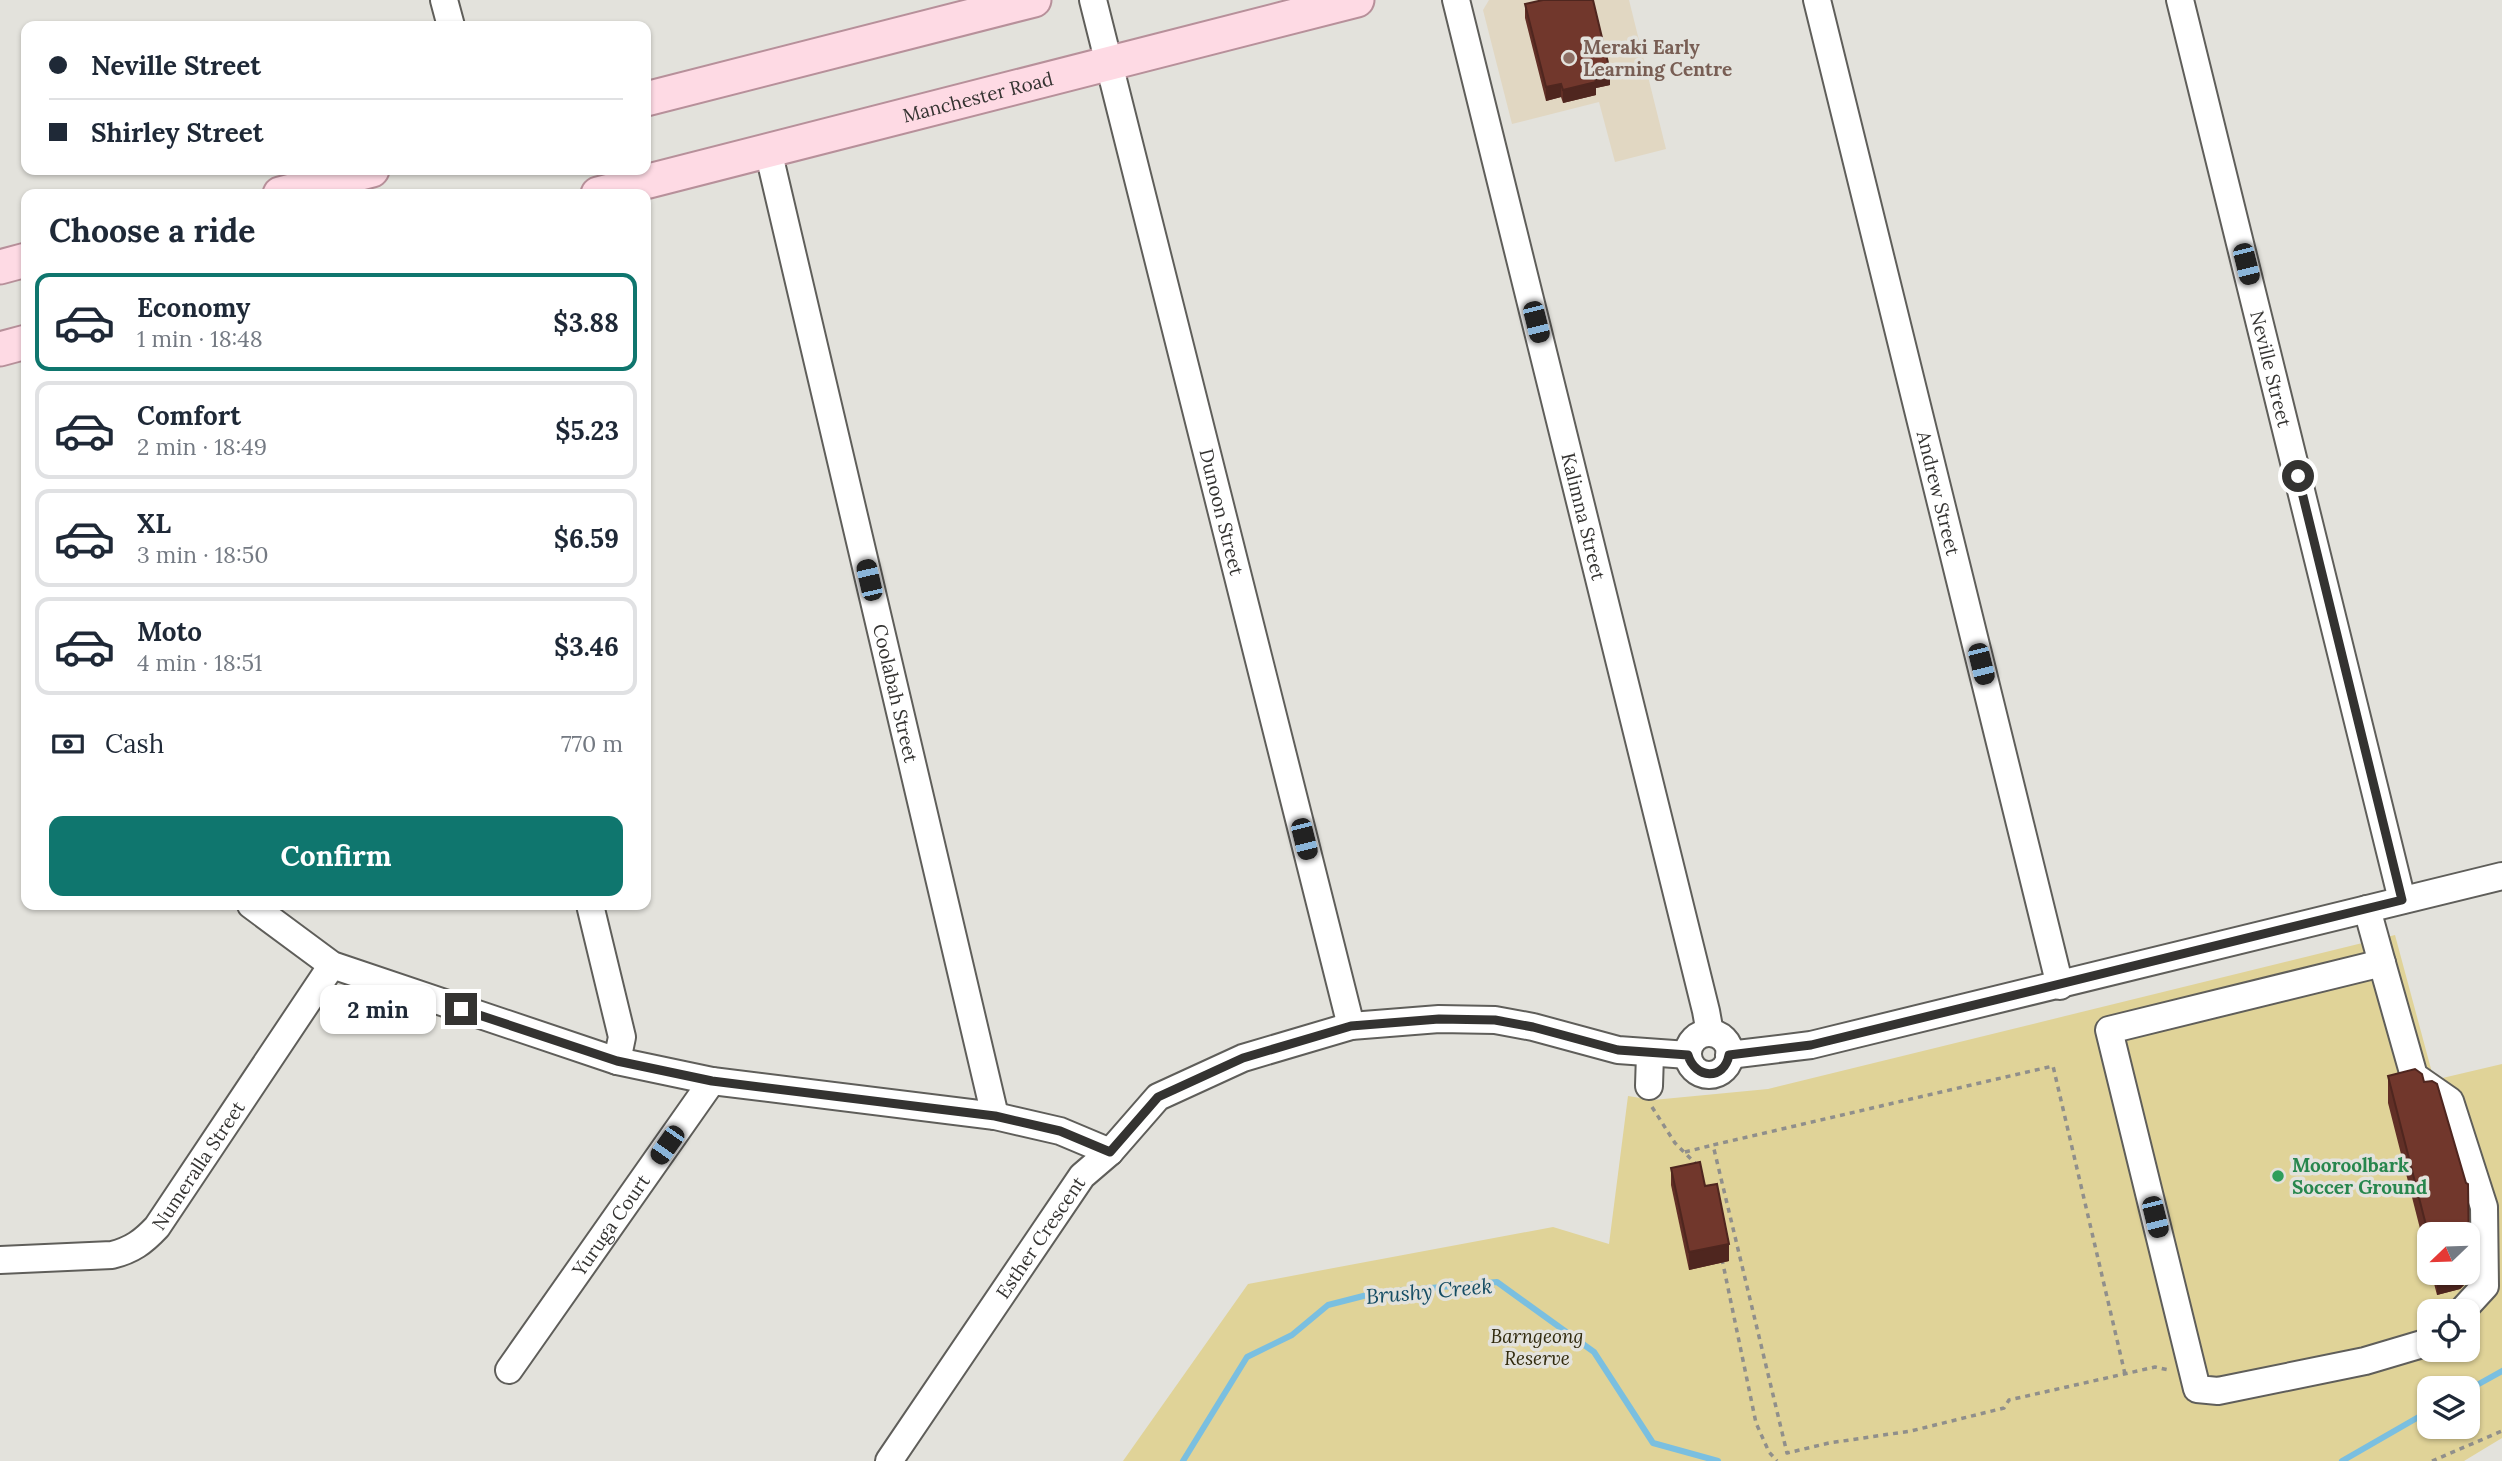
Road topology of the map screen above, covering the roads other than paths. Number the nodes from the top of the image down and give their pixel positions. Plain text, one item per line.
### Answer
1 (444, 0) edge
2 (1034, 0) edge
3 (1093, 0) edge
4 (1357, 0) edge
5 (1456, 0) edge
6 (1817, 0) edge
7 (2180, 0) edge
8 (450, 21) edge
9 (1110, 62) junction
10 (651, 98) edge
11 (768, 150) junction
12 (353, 175) edge
13 (299, 189) edge
14 (617, 189) edge
15 (21, 261) edge
16 (0, 267) edge
17 (21, 343) edge
18 (0, 349) edge
19 (2502, 876) edge
20 (2402, 900) junction
21 (2367, 909) junction
22 (258, 910) edge
23 (591, 910) edge
24 (2382, 962) junction
25 (332, 965) junction
26 (2060, 986) junction
27 (1351, 1026) junction
28 (1710, 1033) junction
29 (1650, 1054) junction
30 (1688, 1055) junction
31 (1729, 1055) junction
32 (617, 1061) junction
33 (712, 1081) junction
34 (1649, 1086) road end
35 (995, 1116) junction
36 (1110, 1152) junction
37 (0, 1260) edge
38 (2473, 1299) edge
39 (2417, 1346) edge
40 (509, 1370) dead end
41 (889, 1461) edge

1 - 8 street
2 - 10 main road
3 - 9 street, Dunoon Street
4 - 9 main road, Manchester Road
5 - 28 street, Kalimna Street
6 - 26 street, Andrew Street
7 - 20 street, Neville Street
9 - 11 main road, Manchester Road
9 - 27 street, Dunoon Street
11 - 14 main road, Manchester Road
11 - 35 street, Coolabah Street
12 - 13 main road
15 - 16 main road
17 - 18 main road
19 - 20 street
20 - 21 street
21 - 24 street
21 - 26 street
22 - 25 street
23 - 32 street
24 - 38 street
24 - 39 street
25 - 32 street
25 - 37 street, Numeralla Street
26 - 31 street
27 - 29 street, Esther Crescent
27 - 36 street, Esther Crescent
28 - 30 street
28 - 31 street
29 - 30 street, Esther Crescent
29 - 34 street
30 - 31 street
32 - 33 street
33 - 35 street
33 - 40 street, Yuruga Court
35 - 36 street
36 - 41 street, Esther Crescent

